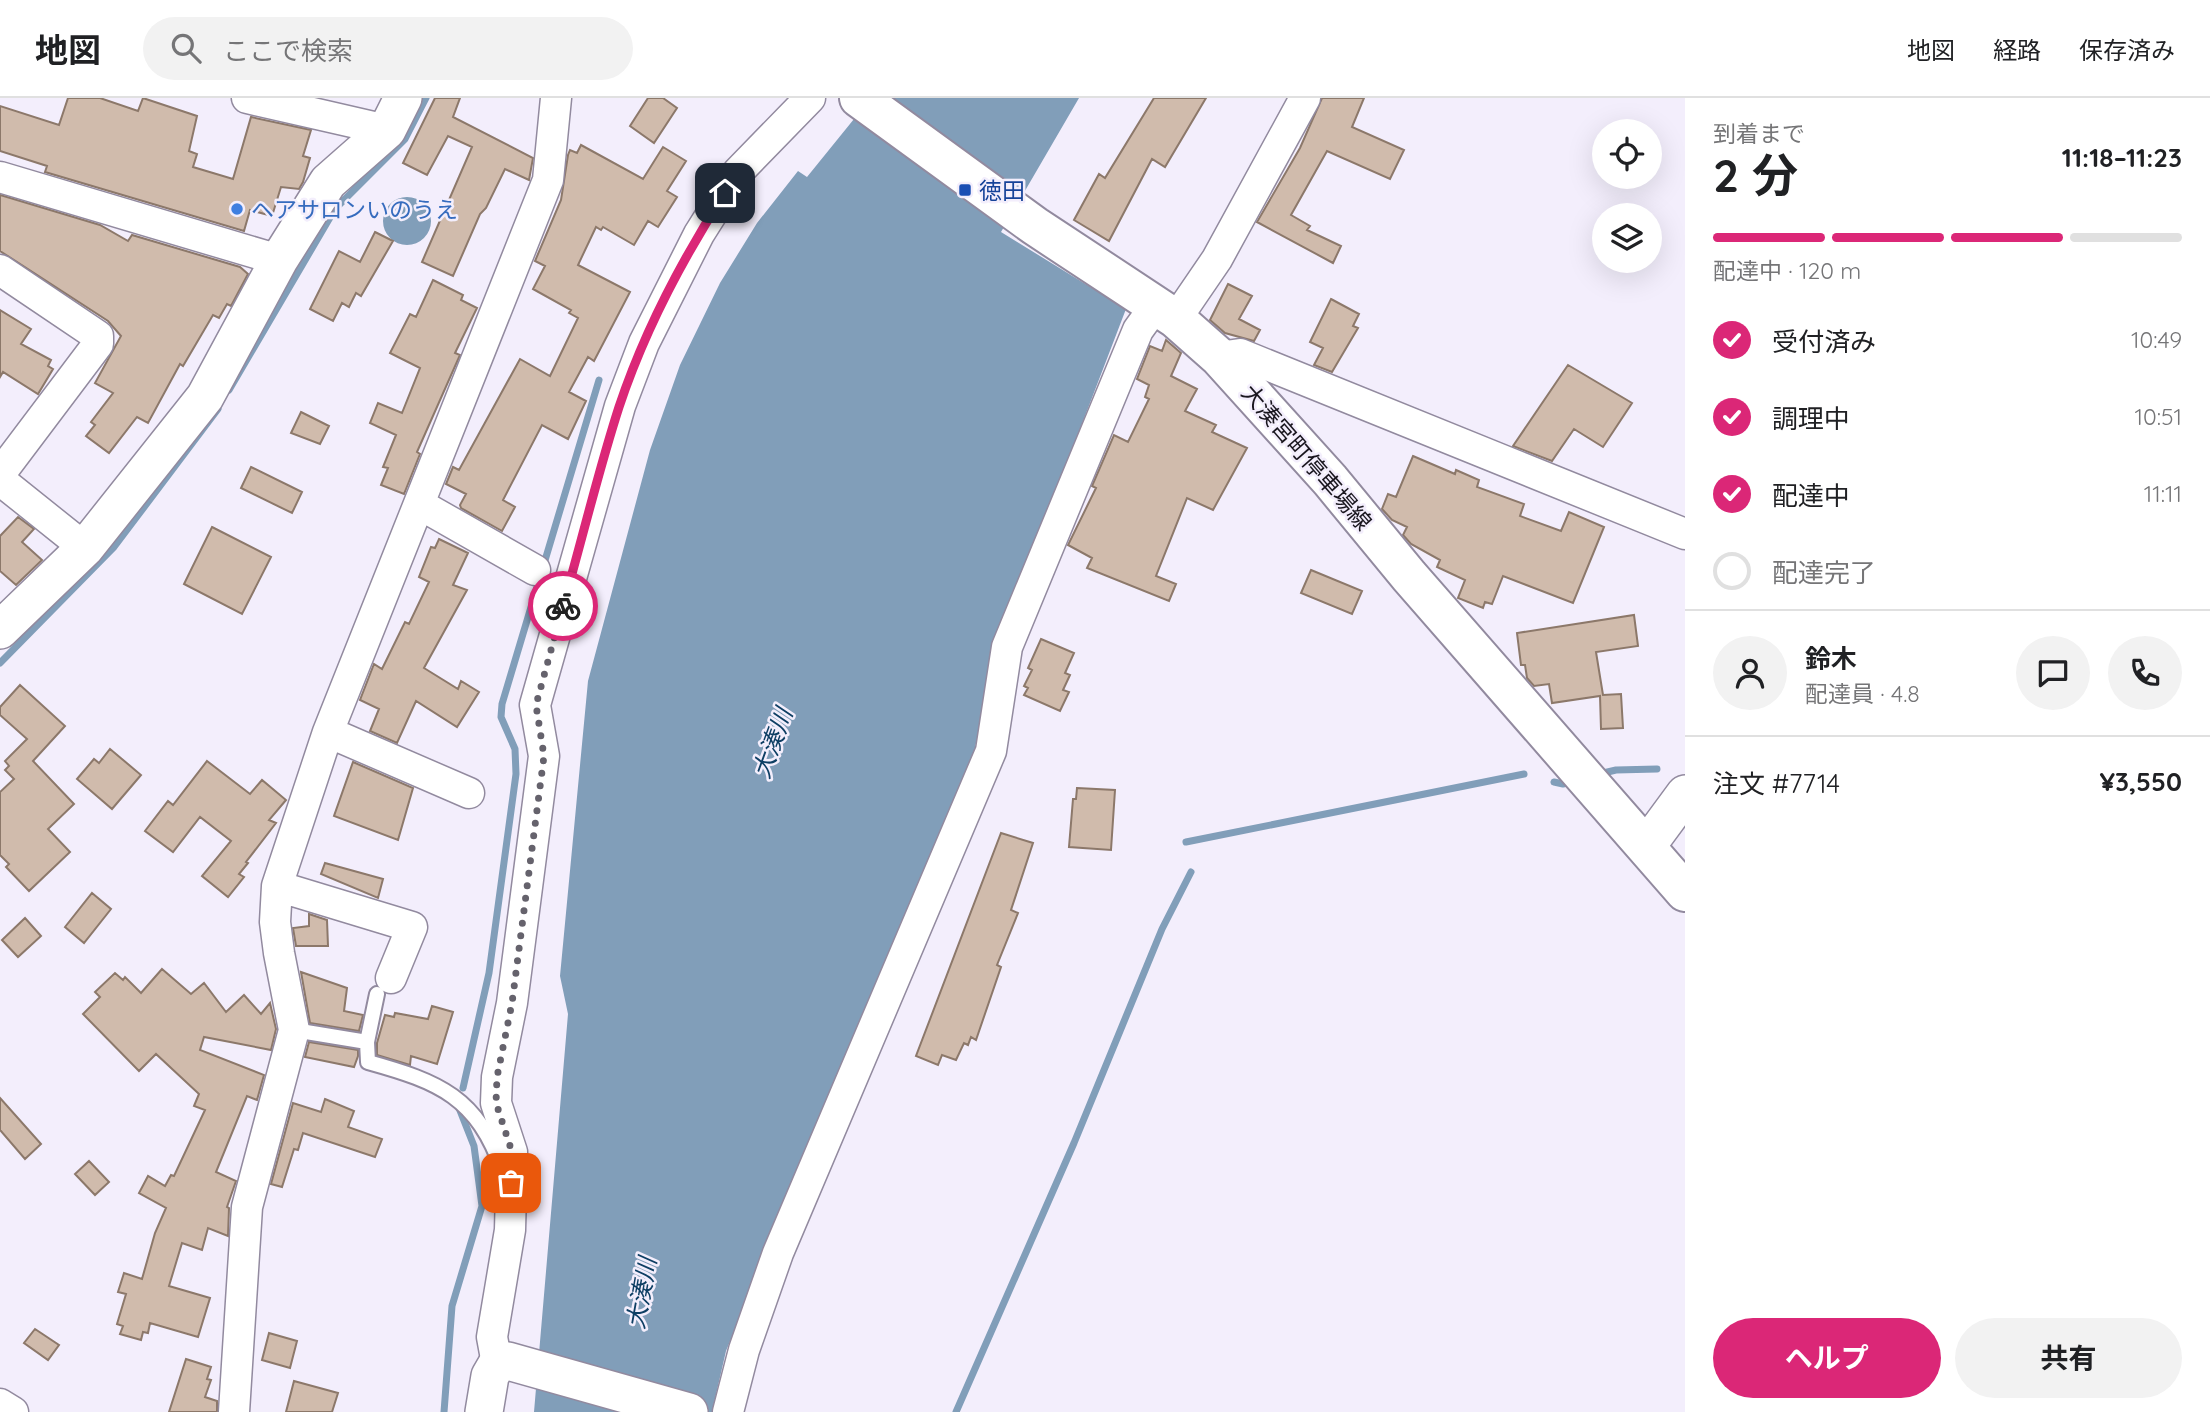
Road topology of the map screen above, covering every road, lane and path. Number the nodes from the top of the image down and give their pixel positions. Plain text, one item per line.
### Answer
1 (247, 98) edge
2 (556, 98) edge
3 (810, 98) edge
4 (859, 98) edge
5 (1305, 98) edge
6 (395, 114) edge
7 (0, 177) edge
8 (279, 260) junction
9 (0, 270) edge
10 (1166, 312) junction
11 (1219, 357) junction
12 (0, 474) edge
13 (0, 480) edge
14 (419, 504) junction
15 (1685, 534) edge
16 (85, 548) junction
17 (535, 570) dead end
18 (0, 630) edge
19 (328, 732) junction
20 (469, 793) dead end
21 (1685, 794) edge
22 (1646, 847) junction
23 (277, 886) junction
24 (1685, 891) edge
25 (384, 986) joint
26 (294, 1030) junction
27 (367, 1042) junction
28 (511, 1183) junction
29 (511, 1364) junction
30 (0, 1404) edge
31 (13, 1412) edge
32 (234, 1412) edge
33 (484, 1412) edge
34 (689, 1412) edge
35 (728, 1412) edge

1 - 6 street
2 - 14 street
3 - 28 street
4 - 10 main road, 大湊宮町停車場線
5 - 10 street
6 - 8 street
7 - 8 street
8 - 16 street
9 - 12 street
10 - 11 main road, 大湊宮町停車場線
10 - 35 street
11 - 15 street
11 - 22 main road, 大湊宮町停車場線
13 - 16 street
14 - 17 street
14 - 19 street
16 - 18 street
19 - 20 street
19 - 23 street
21 - 22 street
22 - 24 main road, 大湊宮町停車場線
23 - 25 street
23 - 26 street
25 - 27 lane
26 - 27 lane
26 - 32 street
27 - 28 lane
28 - 29 street
29 - 33 street
29 - 34 street
30 - 31 street

